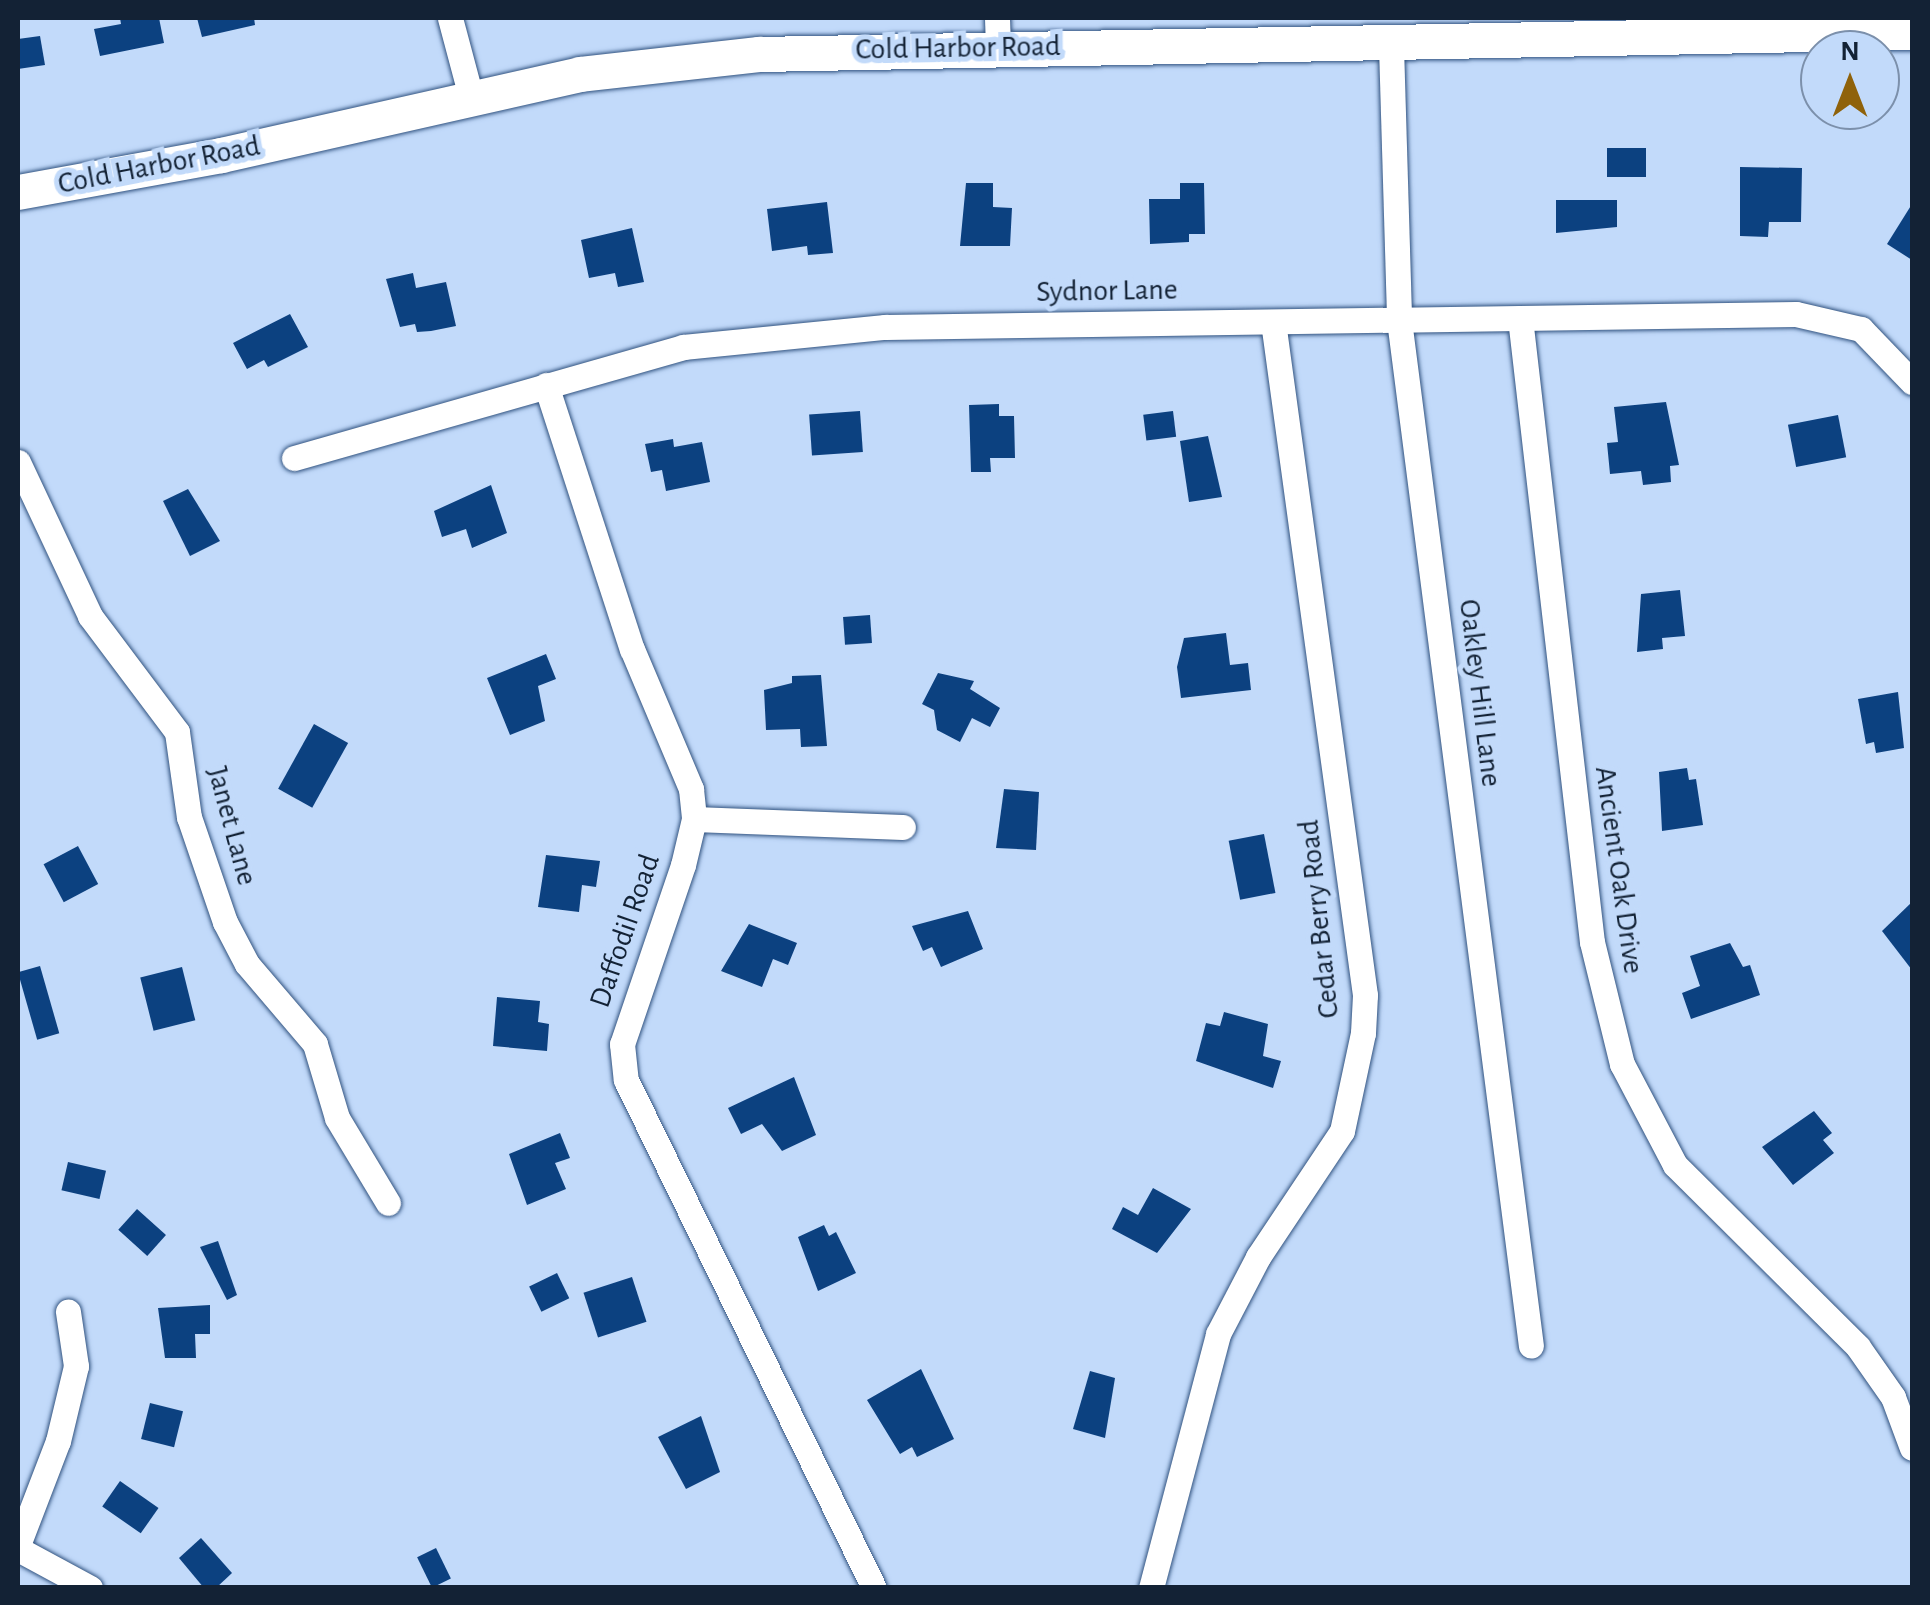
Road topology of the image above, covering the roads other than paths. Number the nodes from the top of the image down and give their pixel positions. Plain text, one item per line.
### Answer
1 (450, 18) edge
2 (998, 32) edge
3 (1912, 32) edge
4 (1391, 46) junction
5 (471, 97) junction
6 (18, 192) edge
7 (1520, 318) junction
8 (1399, 320) junction
9 (1273, 322) junction
10 (1912, 382) edge
11 (546, 385) junction
12 (294, 458) dead end
13 (18, 462) edge
14 (694, 820) junction
15 (903, 827) dead end
16 (388, 1204) dead end
17 (68, 1312) dead end
18 (1531, 1346) dead end
19 (1903, 1393) edge
20 (1912, 1448) edge
21 (18, 1547) edge
22 (90, 1588) edge
23 (874, 1588) edge
24 (1151, 1588) edge

1 - 5 street
2 - 4 main road, Cold Harbor Road
2 - 5 main road, Cold Harbor Road
3 - 4 main road, Cold Harbor Road
4 - 8 street, Oakley Hill Lane
5 - 6 main road, Cold Harbor Road
7 - 8 street, Sydnor Lane
7 - 10 street, Sydnor Lane
7 - 19 street, Ancient Oak Drive
8 - 9 street, Sydnor Lane
8 - 18 street, Oakley Hill Lane
9 - 11 street, Sydnor Lane
9 - 24 street, Cedar Berry Road
11 - 12 street, Sydnor Lane
11 - 14 street, Daffodil Road
13 - 16 street, Janet Lane
14 - 15 street
14 - 23 street, Daffodil Road
17 - 21 street
19 - 20 street, Ancient Oak Drive
21 - 22 street

